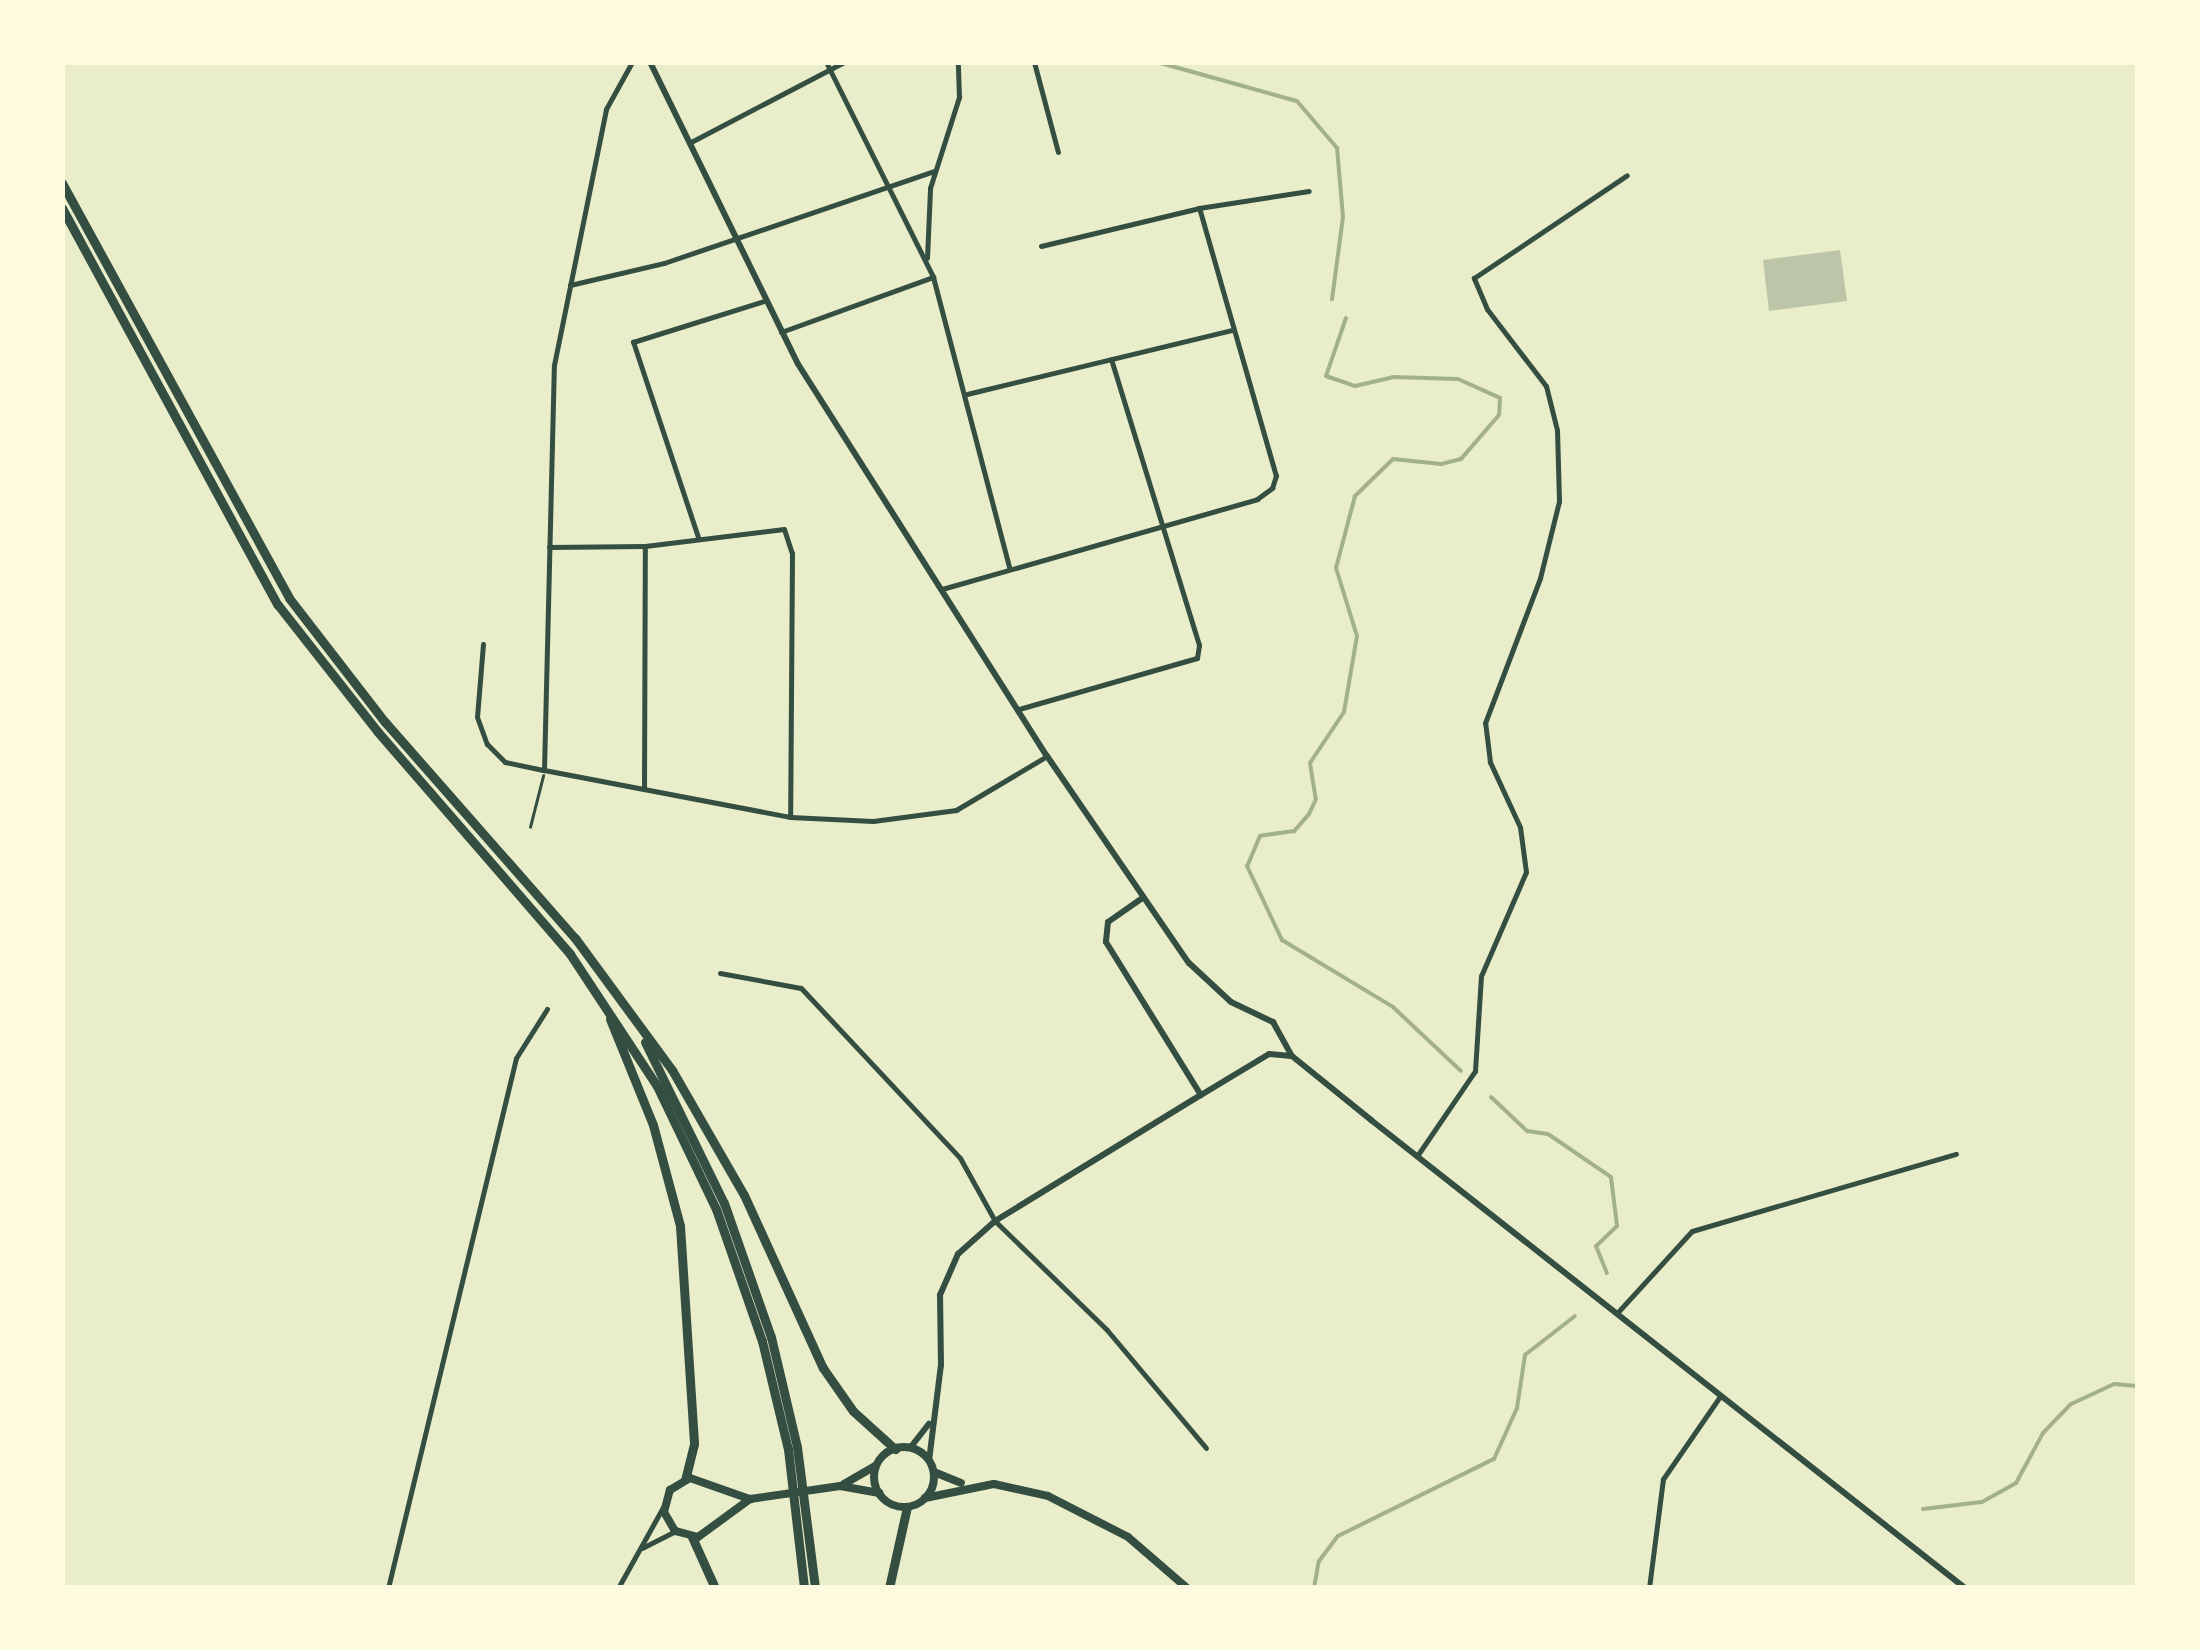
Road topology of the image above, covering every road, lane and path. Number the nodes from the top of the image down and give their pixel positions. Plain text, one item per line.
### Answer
1 (632, 62) edge
2 (650, 62) edge
3 (844, 62) edge
4 (958, 62) edge
5 (1034, 62) edge
6 (827, 66) edge
7 (689, 143) junction
8 (1058, 152) dead end
9 (934, 171) junction
10 (1627, 175) dead end
11 (62, 183) edge
12 (889, 185) junction
13 (1309, 191) dead end
14 (62, 208) edge
15 (1199, 208) junction
16 (734, 240) junction
17 (1042, 246) dead end
18 (927, 261) junction
19 (933, 277) junction
20 (570, 284) junction
21 (764, 300) junction
22 (1232, 330) junction
23 (780, 332) junction
24 (1111, 360) junction
25 (968, 394) junction
26 (1163, 527) junction
27 (698, 538) junction
28 (645, 546) junction
29 (549, 547) junction
30 (1009, 568) junction
31 (942, 589) junction
32 (483, 644) dead end
33 (1018, 710) junction
34 (1047, 756) junction
35 (544, 770) junction
36 (644, 790) junction
37 (790, 817) junction
38 (530, 828) dead end
39 (1142, 900) junction
40 (720, 973) dead end
41 (600, 998) junction
42 (547, 1009) dead end
43 (636, 1027) junction
44 (1292, 1056) junction
45 (1201, 1095) junction
46 (1956, 1154) dead end
47 (1417, 1156) junction
48 (995, 1221) junction
49 (1617, 1313) junction
50 (1721, 1395) junction
51 (932, 1418) junction
52 (910, 1448) junction
53 (1206, 1448) dead end
54 (895, 1449) junction
55 (929, 1461) junction
56 (877, 1464) junction
57 (934, 1472) junction
58 (685, 1479) junction
59 (970, 1485) junction
60 (840, 1486) junction
61 (879, 1493) junction
62 (926, 1498) junction
63 (750, 1499) junction
64 (664, 1506) junction
65 (907, 1507) junction
66 (675, 1531) junction
67 (692, 1537) junction
68 (633, 1558) junction
69 (388, 1588) edge
70 (618, 1588) edge
71 (715, 1588) edge
72 (804, 1588) edge
73 (815, 1588) edge
74 (889, 1588) edge
75 (1187, 1588) edge
76 (1649, 1588) edge
77 (1965, 1588) edge

1 - 20 street
2 - 7 street
3 - 6 street
4 - 9 street
5 - 8 street
6 - 7 street
6 - 12 street
7 - 16 street
9 - 12 street
9 - 18 street
10 - 47 street
11 - 43 highway
12 - 16 street
12 - 18 street
13 - 15 street
14 - 41 highway
15 - 17 street
15 - 22 street
16 - 20 street
16 - 21 street
18 - 19 street
19 - 23 street
19 - 25 street
20 - 29 street
21 - 23 street
21 - 27 street
22 - 24 street
22 - 26 street
23 - 31 street
24 - 25 street
24 - 26 street
25 - 30 street
26 - 30 street
26 - 33 street
27 - 28 street
27 - 37 street
28 - 29 street
28 - 36 street
29 - 35 street
30 - 31 street
31 - 33 street
32 - 35 street
33 - 34 street
34 - 37 street
34 - 39 street
35 - 36 street
35 - 38 path
36 - 37 street
39 - 44 street
39 - 45 street
40 - 48 street
41 - 58 highway
41 - 72 highway
42 - 69 street
43 - 54 highway
43 - 73 highway
44 - 45 street
44 - 47 street
45 - 48 street
46 - 49 street
47 - 49 street
48 - 51 street
48 - 53 street
49 - 50 street
50 - 76 street
50 - 77 street
51 - 52 street
51 - 55 street
52 - 54 main road
52 - 55 main road
54 - 56 main road
55 - 57 main road
56 - 60 main road
56 - 61 main road
57 - 59 main road
57 - 62 main road
58 - 63 main road
58 - 64 main road
59 - 62 main road
59 - 75 main road
60 - 61 main road
60 - 63 main road
61 - 65 main road
62 - 65 main road
63 - 67 main road
64 - 66 main road
64 - 68 street
65 - 74 highway
66 - 67 main road
66 - 68 street
67 - 71 highway
68 - 70 street

